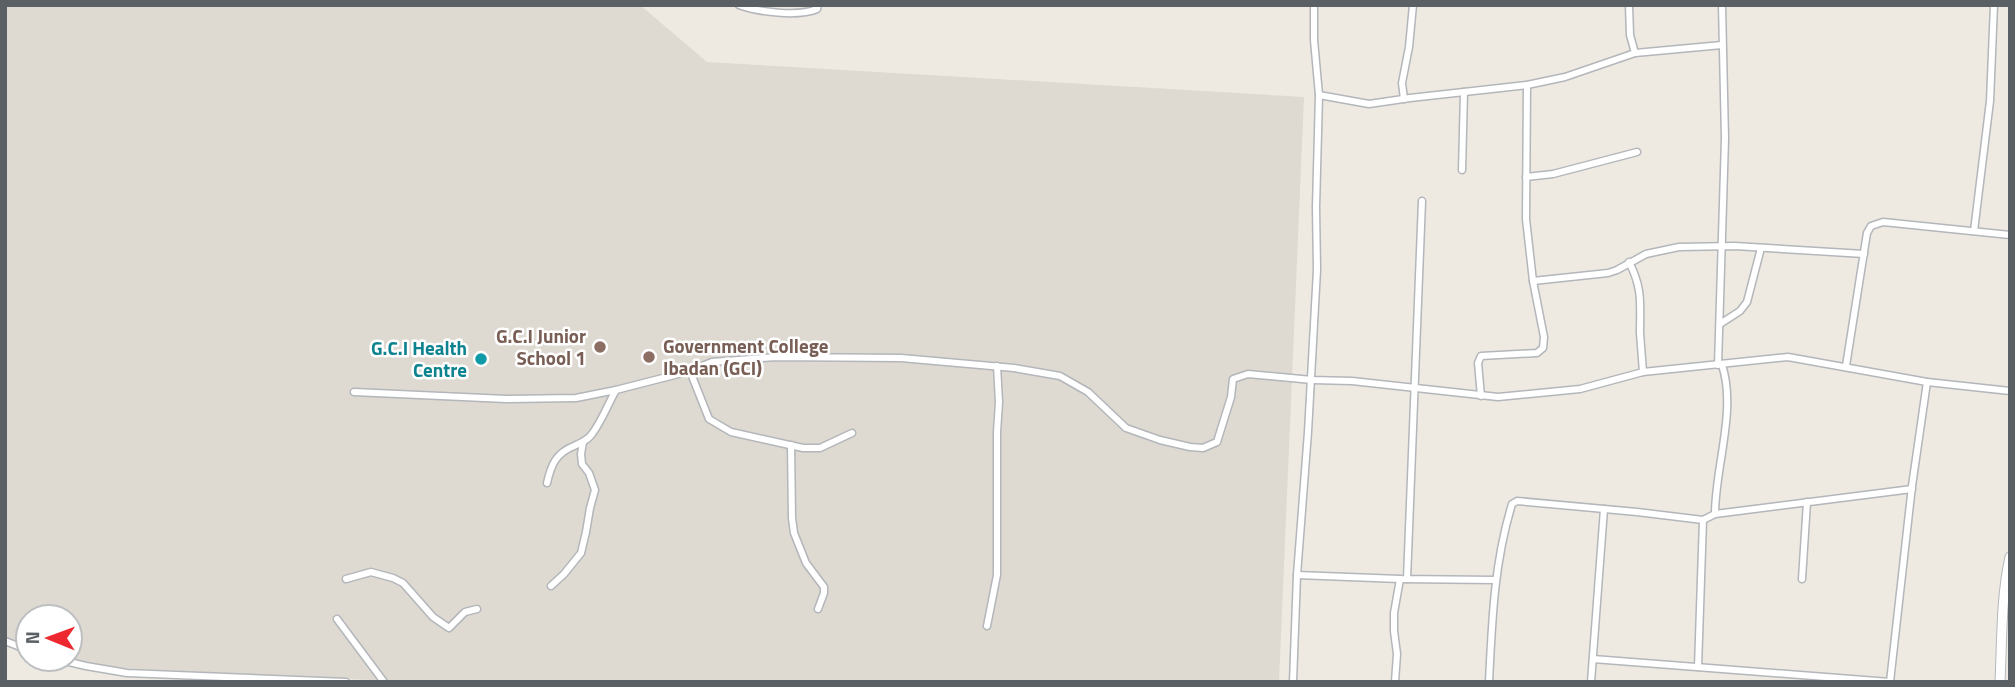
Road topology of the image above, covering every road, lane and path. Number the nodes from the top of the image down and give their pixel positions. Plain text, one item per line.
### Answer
1 (739, 5) edge
2 (818, 5) edge
3 (1314, 5) edge
4 (1413, 5) edge
5 (1629, 5) edge
6 (1722, 5) edge
7 (1994, 5) edge
8 (1722, 45) junction
9 (1635, 53) junction
10 (1402, 83) junction
11 (1527, 85) junction
12 (1464, 92) junction
13 (1319, 95) junction
14 (1404, 99) junction
15 (1392, 101) junction
16 (1637, 152) dead end
17 (1462, 170) dead end
18 (1526, 177) junction
19 (1422, 201) dead end
20 (1974, 231) junction
21 (2010, 235) edge
22 (1722, 246) junction
23 (1761, 247) junction
24 (1864, 254) junction
25 (1629, 262) junction
26 (1533, 281) junction
27 (1720, 324) junction
28 (1720, 365) junction
29 (997, 366) junction
30 (1846, 366) junction
31 (690, 371) junction
32 (1643, 372) junction
33 (1311, 380) junction
34 (1927, 382) junction
35 (1416, 387) junction
36 (616, 390) junction
37 (2010, 391) edge
38 (354, 392) dead end
39 (1480, 396) junction
40 (852, 433) dead end
41 (583, 442) junction
42 (791, 445) junction
43 (547, 483) dead end
44 (1912, 489) junction
45 (1807, 502) junction
46 (1604, 509) junction
47 (1715, 514) junction
48 (1703, 520) junction
49 (2010, 556) edge
50 (1297, 575) junction
51 (346, 579) dead end
52 (1404, 579) junction
53 (1802, 579) dead end
54 (1495, 580) junction
55 (551, 586) dead end
56 (477, 609) dead end
57 (818, 609) dead end
58 (337, 619) dead end
59 (987, 626) dead end
60 (1592, 659) junction
61 (84, 666) edge
62 (1698, 667) junction
63 (346, 682) edge
64 (384, 682) edge
65 (1293, 682) edge
66 (1395, 682) edge
67 (1489, 682) edge
68 (1591, 682) edge
69 (1890, 682) edge
70 (2000, 682) edge

1 - 2 street
3 - 13 street
4 - 10 street
5 - 9 street
6 - 8 street
7 - 20 street
8 - 9 street
8 - 22 street
9 - 11 street
10 - 14 street
10 - 15 street
11 - 12 street
11 - 18 street
12 - 14 street
12 - 17 street
13 - 15 street
13 - 33 street
14 - 15 street
16 - 18 street
18 - 26 street
19 - 35 street
20 - 21 street
20 - 24 street
22 - 23 street
22 - 25 street
22 - 27 street
23 - 24 street
23 - 27 street
24 - 30 street
25 - 26 street
25 - 32 street
26 - 39 street
27 - 28 street
28 - 30 street
28 - 32 street
28 - 47 street
29 - 31 street
29 - 33 street
29 - 59 street
30 - 34 street
31 - 36 street
31 - 42 street
32 - 39 street
33 - 35 street
33 - 50 street
34 - 37 street
34 - 44 street
35 - 39 street
35 - 52 street
36 - 38 street
36 - 41 street
40 - 42 street
41 - 43 street
41 - 55 street
42 - 57 street
44 - 45 street
44 - 69 street
45 - 47 street
45 - 53 street
46 - 48 street
46 - 54 street
46 - 60 street
47 - 48 street
48 - 62 street
49 - 70 street
50 - 52 street
50 - 65 street
51 - 56 street
52 - 54 street
52 - 66 street
54 - 67 street
58 - 64 street
60 - 62 street
60 - 68 street
61 - 63 street
62 - 69 street

